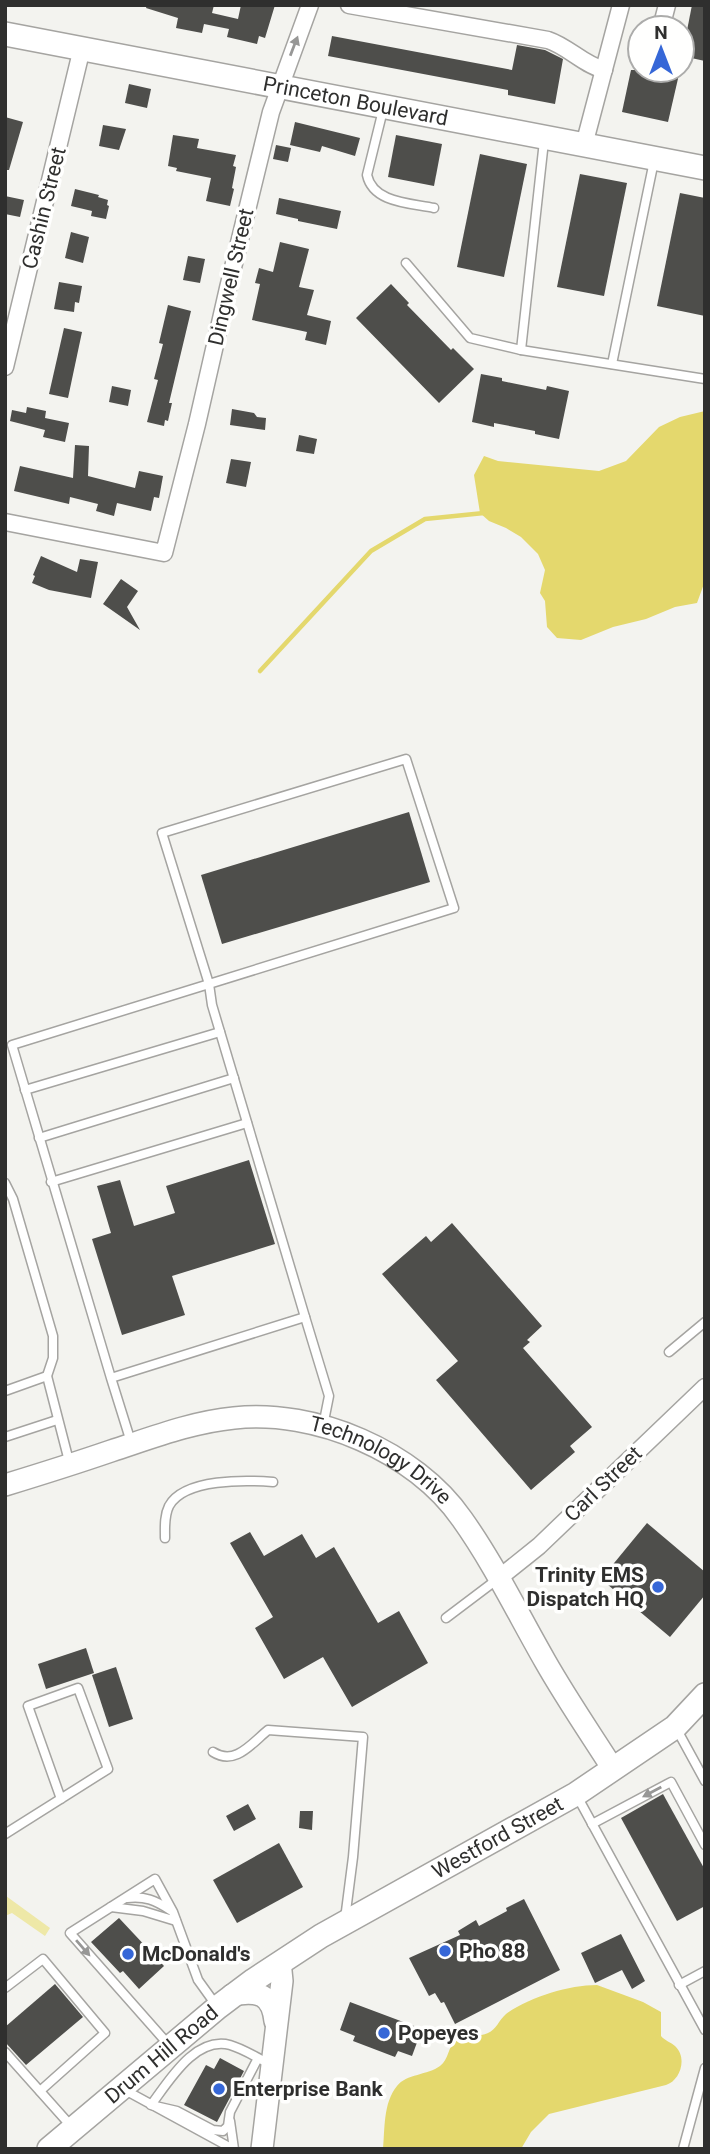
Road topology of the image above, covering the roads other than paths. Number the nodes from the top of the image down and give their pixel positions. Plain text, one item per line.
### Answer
1 (310, 5) edge
2 (349, 5) edge
3 (621, 5) edge
4 (5, 34) edge
5 (82, 48) junction
6 (604, 70) junction
7 (279, 88) junction
8 (384, 107) junction
9 (544, 138) junction
10 (584, 145) junction
11 (654, 159) junction
12 (705, 168) edge
13 (434, 208) dead end
14 (406, 263) dead end
15 (522, 350) junction
16 (612, 364) junction
17 (5, 367) edge
18 (705, 379) edge
19 (5, 522) edge
20 (209, 984) junction
21 (220, 1032) junction
22 (234, 1078) junction
23 (25, 1090) junction
24 (247, 1123) junction
25 (39, 1138) junction
26 (51, 1182) junction
27 (5, 1183) edge
28 (305, 1317) junction
29 (705, 1322) edge
30 (669, 1352) dead end
31 (47, 1376) junction
32 (111, 1378) junction
33 (705, 1387) edge
34 (5, 1391) edge
35 (57, 1420) junction
36 (323, 1426) junction
37 (5, 1437) edge
38 (132, 1444) junction
39 (70, 1465) junction
40 (273, 1482) dead end
41 (5, 1485) edge
42 (165, 1538) dead end
43 (499, 1578) junction
44 (446, 1618) dead end
45 (705, 1695) edge
46 (676, 1727) junction
47 (213, 1752) dead end
48 (613, 1769) junction
49 (705, 1781) edge
50 (576, 1794) junction
51 (61, 1799) junction
52 (592, 1824) junction
53 (5, 1834) edge
54 (705, 1845) edge
55 (124, 1899) junction
56 (111, 1907) junction
57 (174, 1916) junction
58 (345, 1922) junction
59 (278, 1964) junction
60 (705, 1971) edge
61 (679, 1985) junction
62 (5, 1988) edge
63 (225, 2001) junction
64 (705, 2030) edge
65 (276, 2035) junction
66 (170, 2046) junction
67 (5, 2052) edge
68 (265, 2062) junction
69 (705, 2068) edge
70 (120, 2088) junction
71 (40, 2091) junction
72 (151, 2105) junction
73 (230, 2120) junction
74 (73, 2129) junction
75 (49, 2149) edge
76 (234, 2149) edge
77 (262, 2149) edge
78 (682, 2149) edge

7 -> 1 street, Dingwell Street
2 - 6 street
3 - 6 street
4 - 5 main road, Princeton Boulevard
5 - 7 main road, Princeton Boulevard
5 - 17 street, Cashin Street
6 - 10 street
7 - 8 main road, Princeton Boulevard
7 - 19 street, Dingwell Street
8 - 9 main road, Princeton Boulevard
8 - 13 lane
9 - 10 main road, Princeton Boulevard
9 - 15 lane
10 - 11 main road, Princeton Boulevard
11 - 12 main road, Princeton Boulevard
11 - 16 lane
14 - 15 lane
15 - 16 lane
16 - 18 lane
20 - 20 lane
20 - 21 lane
20 - 23 lane
21 - 22 lane
21 - 23 lane
22 - 24 lane
22 - 25 lane
23 - 25 lane
24 - 26 lane
24 - 28 lane
25 - 26 lane
26 - 32 lane
27 - 31 lane
28 - 32 lane
28 - 36 lane
29 - 30 lane
31 - 34 lane
31 - 35 lane
32 - 38 lane
33 - 43 street, Carl Street
35 - 37 lane
35 - 39 lane
36 - 38 street, Technology Drive
36 - 43 street, Technology Drive
38 - 39 street, Technology Drive
39 - 41 street, Technology Drive
40 - 42 lane
43 - 44 lane
43 - 48 street, Technology Drive
45 - 46 main road, Westford Street
46 - 48 main road, Westford Street
46 - 49 lane
47 - 58 lane
48 - 50 main road, Westford Street
50 - 52 lane
50 - 58 main road, Westford Street
51 - 51 lane
51 - 53 lane
54 -> 52 lane
52 - 61 lane
55 - 56 lane
55 - 57 lane
55 - 57 lane
56 - 57 lane
56 -> 66 lane
57 - 63 lane
58 - 59 main road, Westford Street
59 - 63 main road, Drum Hill Road
59 - 65 street
60 - 61 lane
61 - 64 lane
62 - 71 lane
63 - 65 street
63 - 66 main road, Drum Hill Road
65 - 68 street
66 - 70 main road, Drum Hill Road
67 - 71 lane
68 - 72 lane
68 - 73 lane
68 - 77 street
69 - 78 lane
70 - 72 lane
70 - 74 main road, Drum Hill Road
71 - 74 lane
72 - 73 lane
72 - 76 lane
73 - 76 lane
74 - 75 main road, Drum Hill Road

